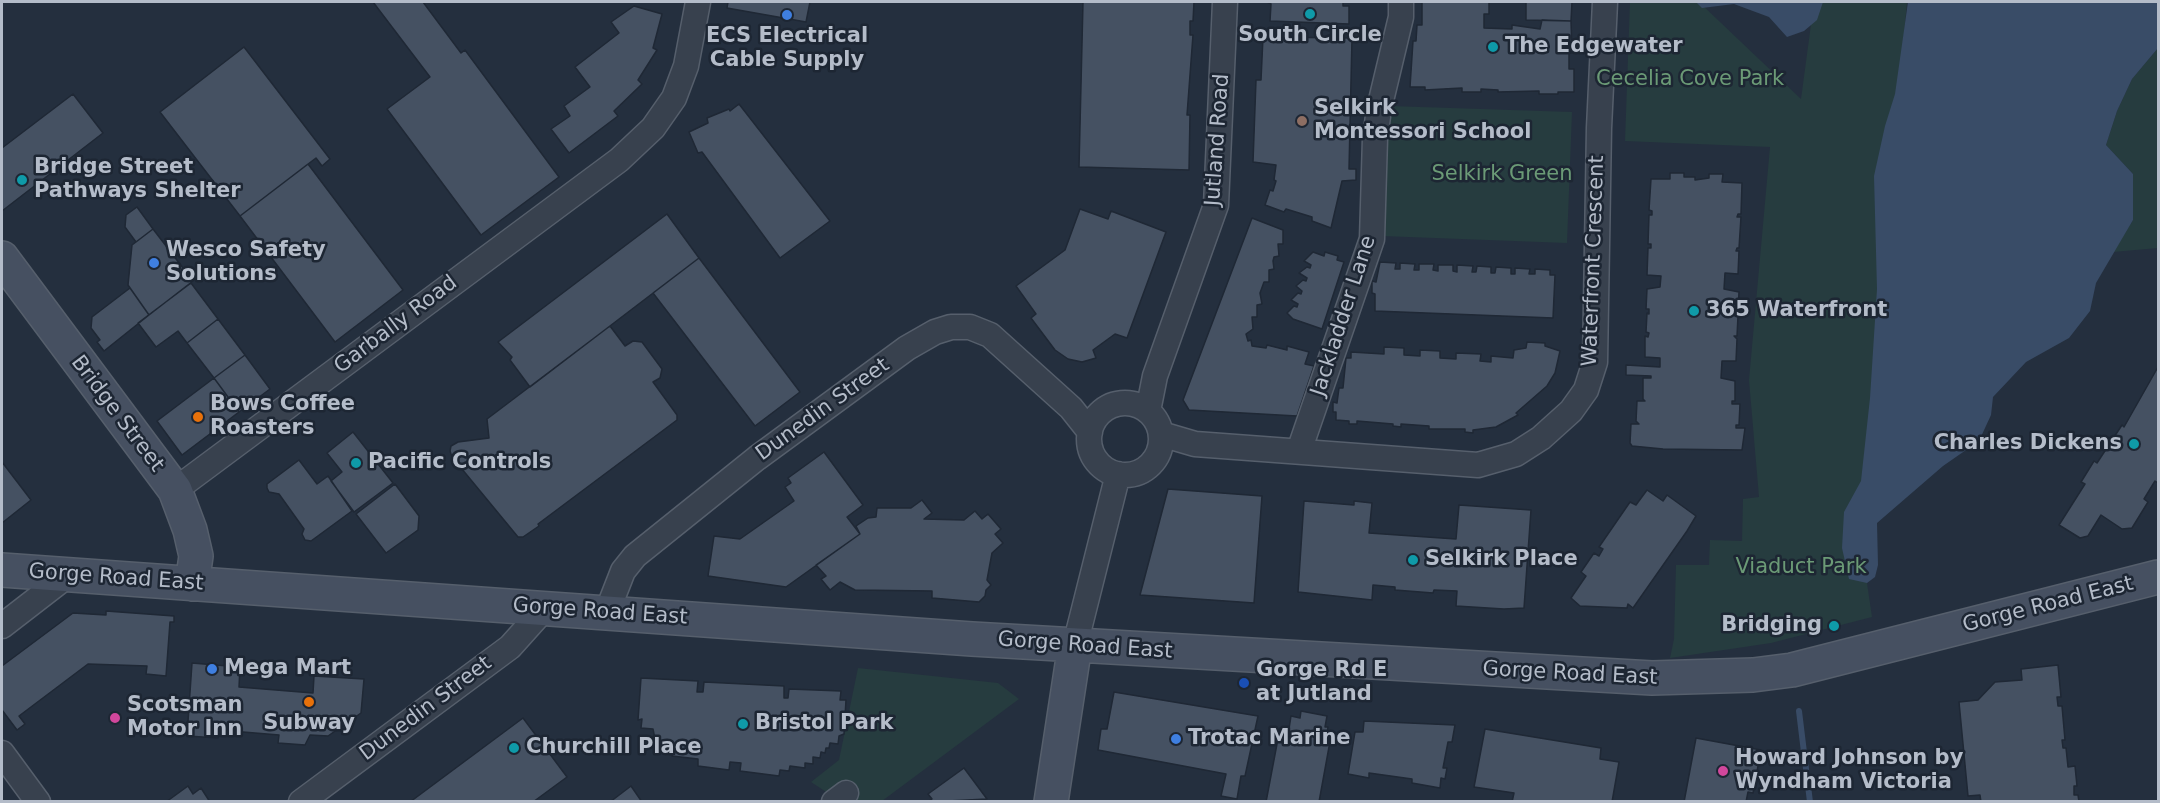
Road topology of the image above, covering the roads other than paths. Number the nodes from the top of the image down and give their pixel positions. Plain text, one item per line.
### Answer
1 (698, 2) edge
2 (1225, 2) edge
3 (1401, 2) edge
4 (1605, 2) edge
5 (2, 258) edge
6 (1140, 407) junction
7 (1094, 423) junction
8 (1161, 434) junction
9 (1299, 451) junction
10 (1118, 474) junction
11 (175, 490) junction
12 (2, 570) edge
13 (68, 575) junction
14 (2158, 577) edge
15 (192, 584) junction
16 (545, 608) junction
17 (607, 612) junction
18 (2, 626) edge
19 (1075, 645) junction
20 (2, 753) edge
21 (38, 801) edge
22 (301, 801) edge
23 (1051, 801) edge

1 - 11 street, Garbally Road
2 - 6 street, Jutland Road
3 - 9 street, Jackladder Lane
4 - 9 street, Waterfront Crescent
5 - 11 main road, Bridge Street
6 - 7 street
6 - 8 street
7 - 10 street
7 - 17 street, Dunedin Street
8 - 9 street, Waterfront Crescent
8 - 10 street
10 - 19 street
11 - 15 main road, Bridge Street
12 - 13 main road, Gorge Road East
13 - 15 main road, Gorge Road East
13 - 18 street
14 - 19 main road, Gorge Road East
15 - 16 main road, Gorge Road East
16 - 17 main road, Gorge Road East
16 - 22 street, Dunedin Street
17 - 19 main road, Gorge Road East
19 - 23 main road
20 - 21 street

